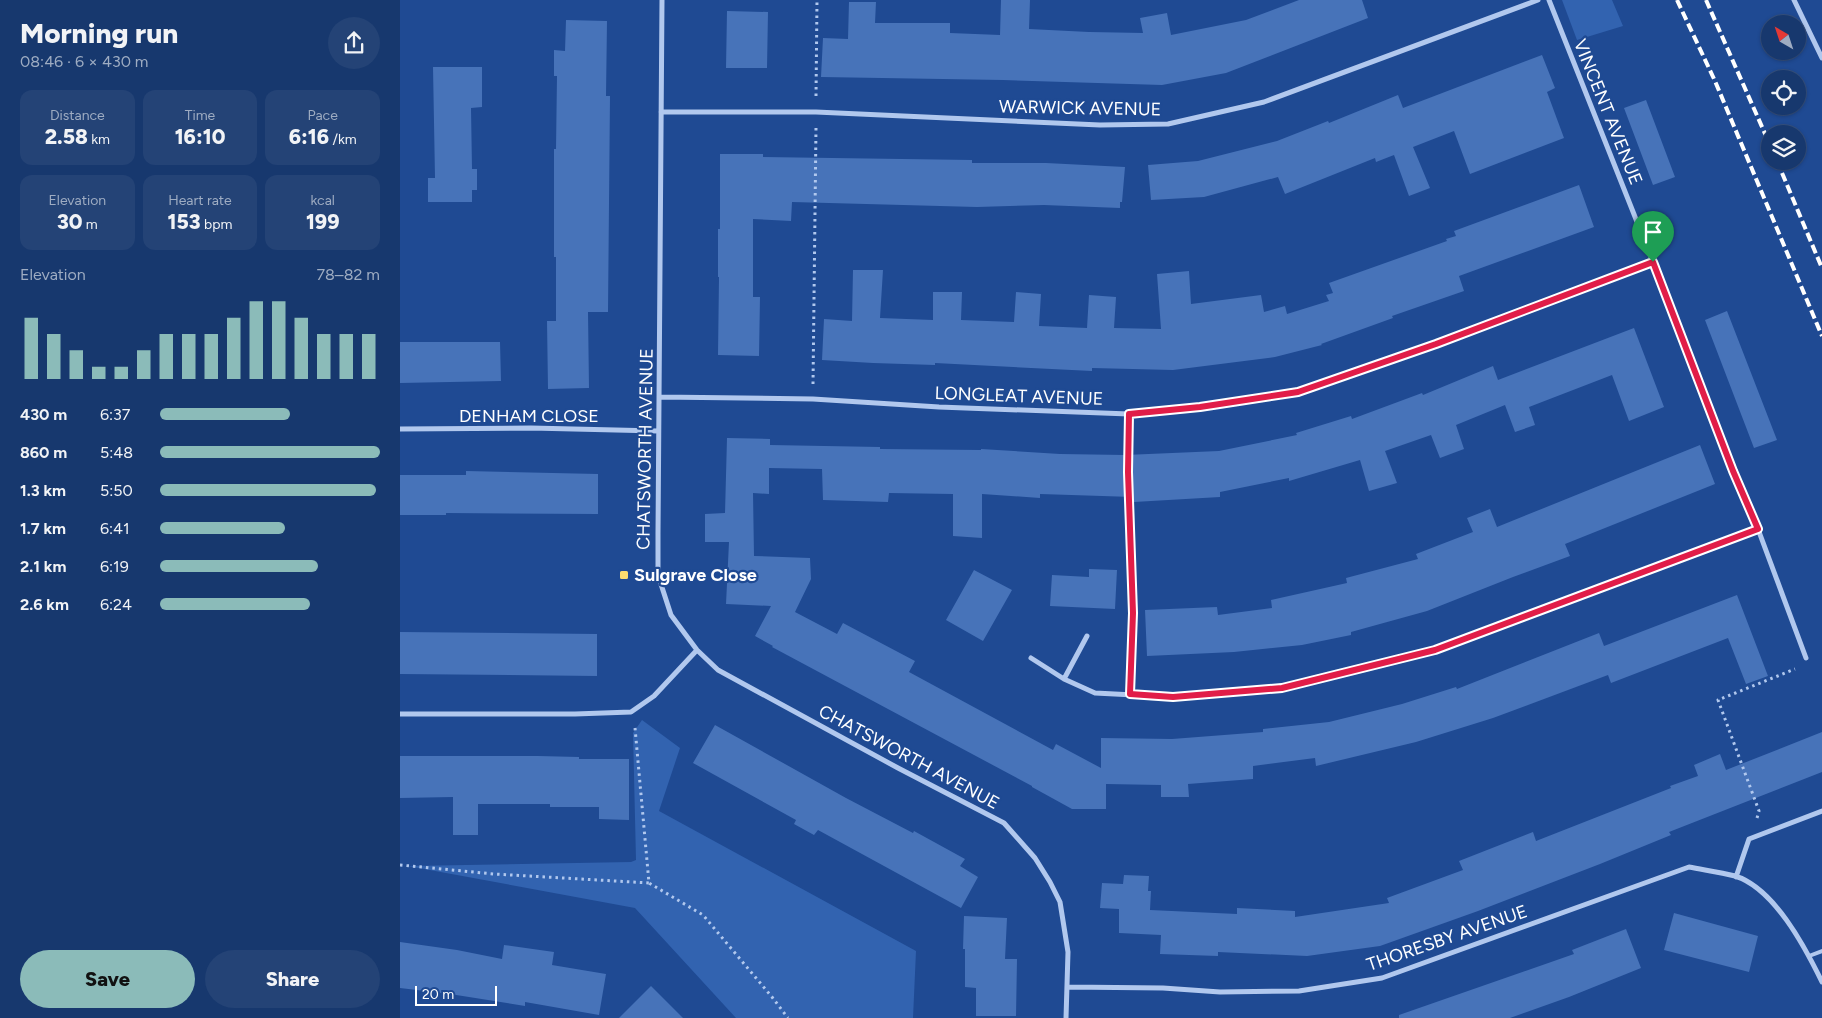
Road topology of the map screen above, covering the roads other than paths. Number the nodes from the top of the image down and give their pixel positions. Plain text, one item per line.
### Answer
1 (662, 0) edge
2 (1538, 0) edge
3 (1549, 0) edge
4 (1794, 0) edge
5 (1822, 58) edge
6 (661, 112) junction
7 (1653, 262) junction
8 (660, 397) junction
9 (400, 429) edge
10 (658, 431) junction
11 (1758, 529) junction
12 (1087, 636) dead end
13 (698, 650) junction
14 (1031, 658) dead end
15 (1806, 658) road end
16 (1064, 679) junction
17 (400, 714) edge
18 (1822, 811) edge
19 (1736, 876) junction
20 (1822, 952) edge
21 (1809, 956) junction
22 (1822, 982) edge
23 (1068, 987) junction
24 (1066, 1018) edge

1 - 6 street, CHATSWORTH AVENUE
2 - 6 street, WARWICK AVENUE
3 - 7 street, VINCENT AVENUE
4 - 5 street
6 - 8 street, CHATSWORTH AVENUE
7 - 8 street, LONGLEAT AVENUE
7 - 11 street, VINCENT AVENUE
8 - 10 street, CHATSWORTH AVENUE
9 - 10 street, DENHAM CLOSE
10 - 13 street, CHATSWORTH AVENUE
11 - 15 street, VINCENT AVENUE
11 - 16 street
12 - 16 street
13 - 17 street
13 - 23 street, CHATSWORTH AVENUE
14 - 16 street
18 - 19 street
19 - 21 street, THORESBY AVENUE
19 - 23 street, THORESBY AVENUE
20 - 21 lane
21 - 22 street, THORESBY AVENUE
23 - 24 street, CHATSWORTH AVENUE

